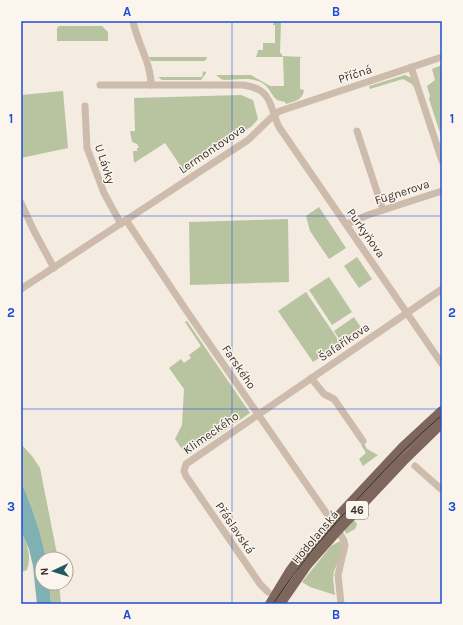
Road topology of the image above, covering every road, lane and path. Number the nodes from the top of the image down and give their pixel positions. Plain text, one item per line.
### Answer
1 (133, 21) edge
2 (442, 57) edge
3 (411, 67) junction
4 (100, 85) dead end
5 (151, 85) junction
6 (85, 106) dead end
7 (275, 114) junction
8 (357, 131) dead end
9 (442, 161) edge
10 (442, 191) edge
11 (22, 208) edge
12 (383, 210) junction
13 (124, 222) junction
14 (347, 224) junction
15 (54, 268) junction
16 (21, 289) edge
17 (442, 289) edge
18 (407, 313) junction
19 (442, 364) edge
20 (312, 378) junction
21 (442, 411) edge
22 (257, 414) junction
23 (442, 423) edge
24 (363, 441) dead end
25 (415, 466) dead end
26 (185, 474) joint
27 (442, 490) edge
28 (335, 526) junction
29 (268, 592) dead end
30 (270, 604) edge
31 (280, 604) edge
32 (341, 604) edge

1 - 5 street
2 - 3 street, Příčná
3 - 7 street, Příčná
3 - 9 street
4 - 5 street
5 - 7 street
6 - 13 street, U Lávky
7 - 13 street, Lermontovova
7 - 14 street, Purkyňova
8 - 12 street
10 - 12 street, Fügnerova
11 - 15 street
12 - 14 street, Fügnerova
13 - 15 street, Lermontovova
13 - 22 street, Farského
14 - 18 street, Purkyňova
15 - 16 street, Lermontovova
17 - 18 street, Šafaříkova
18 - 19 street, Purkyňova
18 - 20 street, Šafaříkova
20 - 22 street, Šafaříkova
20 - 24 street
21 - 28 main road
22 - 26 street, Klimeckého
22 - 28 street, Farského
23 - 28 main road, Hodolanská / 46
25 - 27 street
26 - 29 street, Přáslavská
28 - 30 main road
28 - 31 main road, Hodolanská / 46
28 - 32 street, Farského

